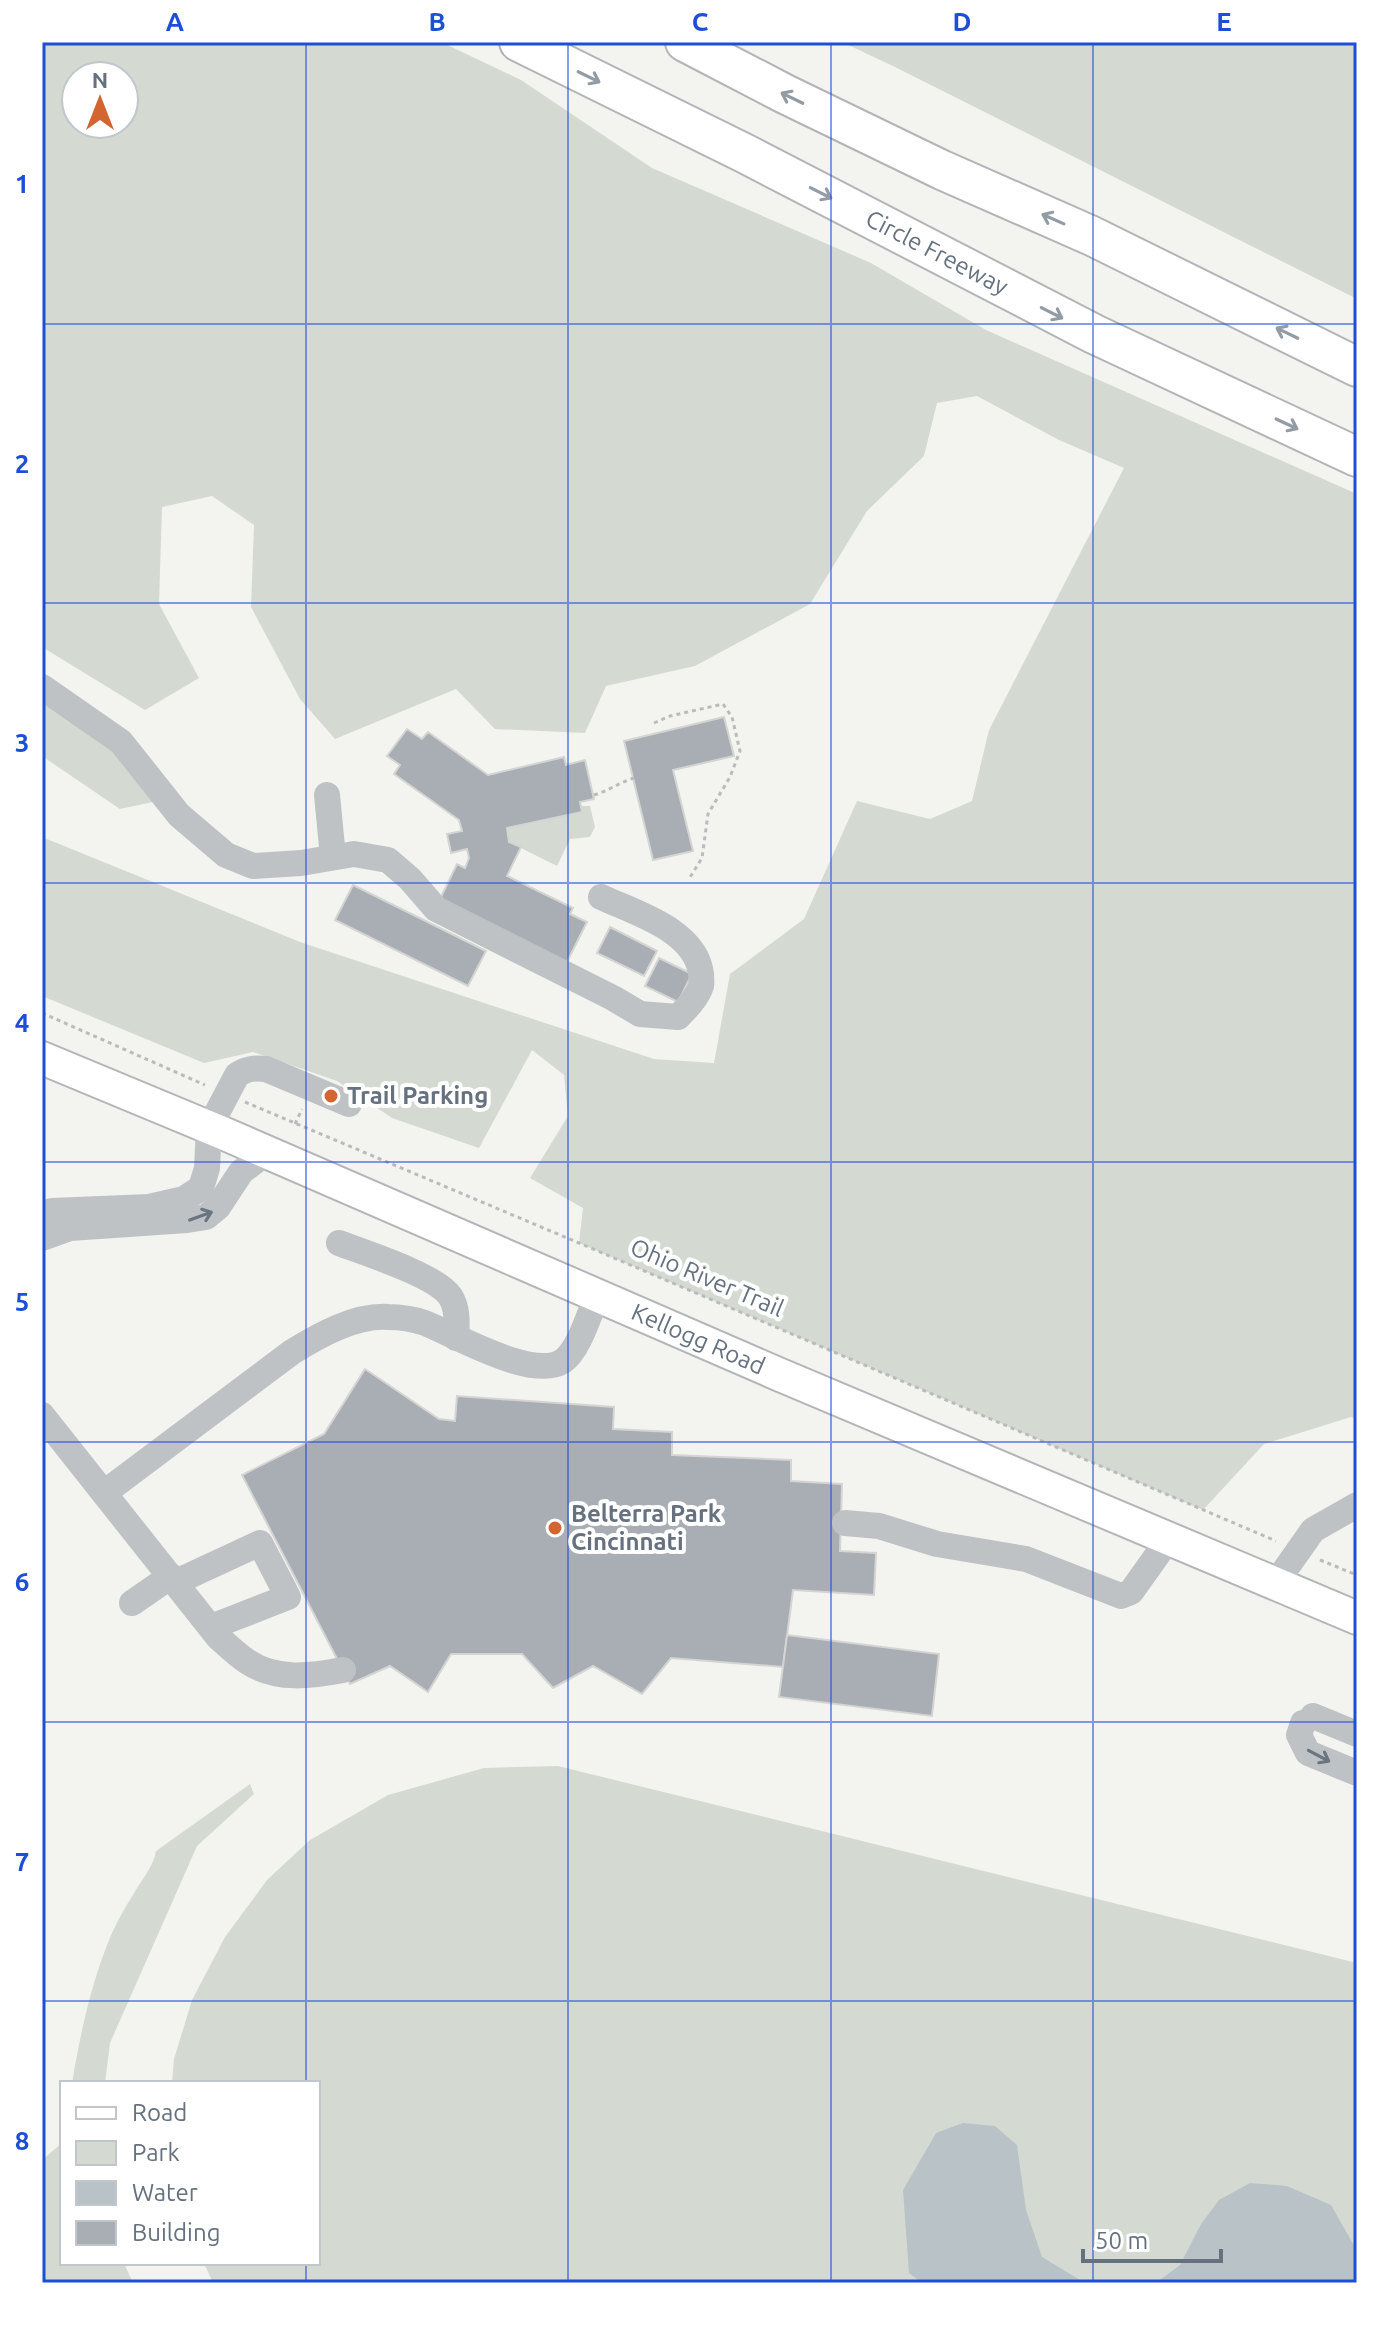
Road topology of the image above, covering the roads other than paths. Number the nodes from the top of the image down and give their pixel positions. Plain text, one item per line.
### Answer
1 (519, 42) edge
2 (685, 42) edge
3 (1357, 367) edge
4 (1357, 457) edge
5 (42, 687) edge
6 (327, 795) dead end
7 (333, 857) junction
8 (601, 897) dead end
9 (42, 1058) edge
10 (349, 1104) dead end
11 (209, 1128) junction
12 (267, 1152) junction
13 (42, 1214) edge
14 (42, 1238) edge
15 (339, 1243) dead end
16 (422, 1276) junction
17 (597, 1296) junction
18 (423, 1323) junction
19 (456, 1338) junction
20 (42, 1415) edge
21 (104, 1493) junction
22 (1357, 1505) edge
23 (845, 1523) dead end
24 (1168, 1540) junction
25 (174, 1579) junction
26 (1275, 1584) junction
27 (132, 1603) dead end
28 (1357, 1618) edge
29 (211, 1627) junction
30 (343, 1670) dead end
31 (1357, 1734) edge
32 (1357, 1773) edge

1 -> 4 highway, Circle Freeway
3 -> 2 highway
5 - 7 lane
6 - 7 lane
7 - 8 lane
9 - 11 main road, Kellogg Road
10 - 11 lane
11 - 12 main road, Kellogg Road
11 - 13 lane
14 -> 12 lane
12 - 17 main road, Kellogg Road
15 - 16 lane
16 - 18 lane
16 - 19 lane
17 - 19 lane
17 - 24 main road, Kellogg Road
18 - 19 lane
18 - 21 lane
20 - 21 lane
21 - 25 lane
22 - 26 lane
23 - 24 lane
24 - 26 main road, Kellogg Road
25 - 27 lane
25 - 29 lane
25 - 29 lane
26 - 28 main road, Kellogg Road
29 - 30 lane
31 -> 32 lane

